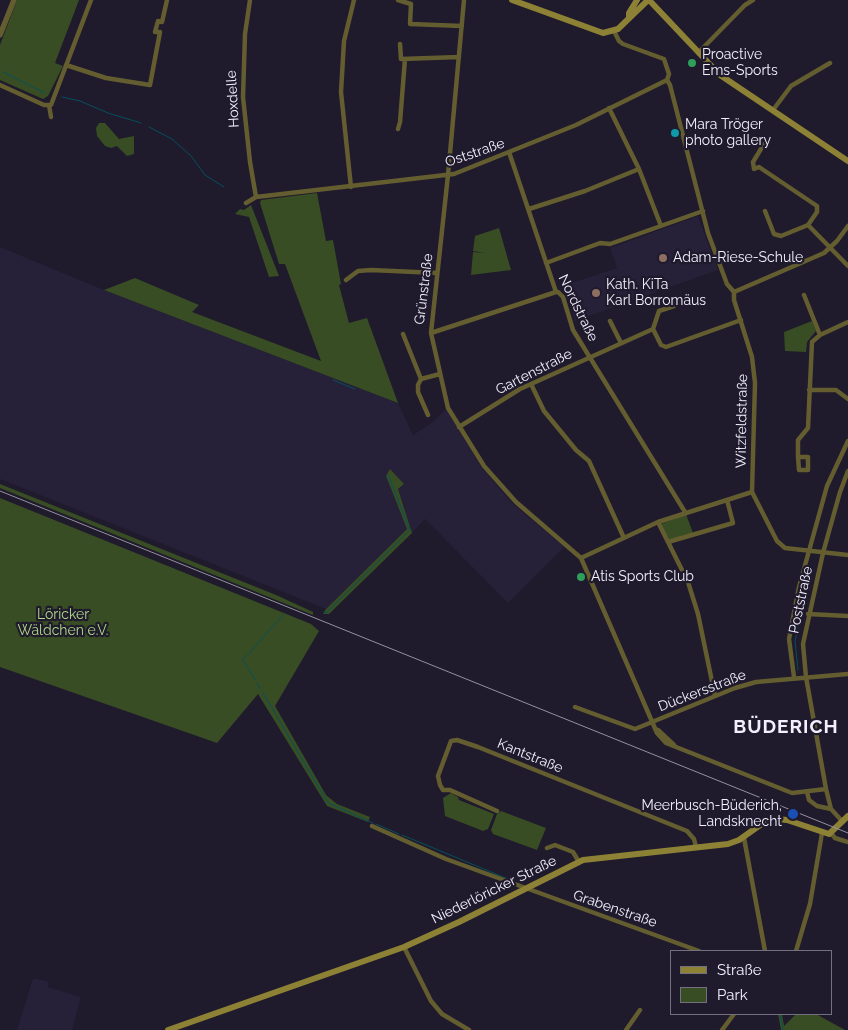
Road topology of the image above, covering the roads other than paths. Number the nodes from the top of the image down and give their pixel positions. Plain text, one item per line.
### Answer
1 (14, 0) edge
2 (91, 0) edge
3 (167, 0) edge
4 (250, 0) edge
5 (354, 0) edge
6 (398, 0) edge
7 (464, 0) edge
8 (512, 0) edge
9 (637, 0) edge
10 (649, 0) edge
11 (753, 0) edge
12 (629, 17) junction
13 (462, 26) junction
14 (614, 31) junction
15 (0, 35) edge
16 (400, 44) dead end
17 (698, 53) junction
18 (459, 57) junction
19 (405, 59) junction
20 (830, 63) dead end
21 (66, 65) junction
22 (667, 80) junction
23 (0, 85) edge
24 (49, 105) junction
25 (609, 108) junction
26 (773, 110) junction
27 (51, 117) dead end
28 (398, 129) dead end
29 (764, 144) dead end
30 (509, 152) junction
31 (848, 160) edge
32 (639, 169) junction
33 (448, 175) junction
34 (351, 186) junction
35 (256, 197) junction
36 (246, 203) dead end
37 (529, 209) junction
38 (703, 211) junction
39 (765, 211) dead end
40 (808, 225) junction
41 (661, 226) junction
42 (848, 226) edge
43 (830, 248) junction
44 (546, 263) junction
45 (848, 266) edge
46 (438, 273) junction
47 (346, 280) dead end
48 (556, 292) junction
49 (734, 292) junction
50 (804, 295) dead end
51 (697, 298) dead end
52 (610, 320) dead end
53 (741, 320) junction
54 (848, 322) edge
55 (653, 329) junction
56 (430, 333) junction
57 (403, 334) dead end
58 (820, 335) junction
59 (621, 343) junction
60 (590, 357) junction
61 (440, 374) junction
62 (421, 380) junction
63 (531, 384) junction
64 (809, 390) junction
65 (848, 399) edge
66 (428, 415) dead end
67 (459, 426) junction
68 (848, 441) edge
69 (798, 457) dead end
70 (848, 471) edge
71 (752, 492) junction
72 (727, 500) junction
73 (685, 512) junction
74 (658, 522) junction
75 (624, 538) junction
76 (668, 542) junction
77 (808, 552) junction
78 (823, 553) junction
79 (848, 554) edge
80 (582, 558) junction
81 (808, 614) junction
82 (848, 616) edge
83 (848, 674) edge
84 (794, 677) junction
85 (806, 677) junction
86 (716, 696) junction
87 (575, 707) dead end
88 (653, 722) junction
89 (826, 789) junction
90 (807, 792) junction
91 (831, 809) junction
92 (497, 811) dead end
93 (848, 816) edge
94 (842, 821) junction
95 (372, 826) dead end
96 (832, 832) junction
97 (822, 833) junction
98 (744, 838) junction
99 (848, 842) edge
100 (696, 847) junction
101 (547, 848) dead end
102 (578, 862) junction
103 (524, 889) junction
104 (404, 947) junction
105 (696, 950) edge
106 (765, 950) edge
107 (796, 950) edge
108 (640, 1010) dead end
109 (733, 1015) edge
110 (168, 1030) edge
111 (469, 1030) edge
112 (626, 1030) edge
113 (722, 1030) edge

1 - 15 street
2 - 21 street
3 - 21 street
4 - 35 street, Hoxdelle
5 - 34 street
6 - 13 street
7 - 13 street, Grünstraße
8 - 14 main road
9 - 12 main road
10 - 12 main road
10 - 17 main road
11 - 17 street
12 - 14 main road
13 - 18 street, Grünstraße
14 - 22 street, Witzfeldstraße
16 - 19 street
17 - 26 main road
18 - 19 street
18 - 33 street, Grünstraße
19 - 28 street
20 - 26 street
21 - 24 street
22 - 25 street, Oststraße
22 - 38 street, Witzfeldstraße
23 - 24 street
24 - 27 street
25 - 30 street, Oststraße
25 - 32 street
26 - 31 main road
29 - 40 street
30 - 33 street, Oststraße
30 - 37 street, Nordstraße
32 - 37 street
32 - 41 street
33 - 34 street, Oststraße
33 - 46 street, Grünstraße
34 - 35 street, Oststraße
35 - 36 street, Oststraße
37 - 44 street, Nordstraße
38 - 41 street
38 - 49 street, Witzfeldstraße
39 - 40 street
40 - 43 street
41 - 44 street
42 - 43 street
43 - 45 street
43 - 49 street
44 - 48 street, Nordstraße
46 - 47 street
46 - 56 street, Grünstraße
48 - 56 street
48 - 60 street, Nordstraße
49 - 53 street, Witzfeldstraße
50 - 58 street
51 - 55 street
52 - 59 street
53 - 55 street
53 - 71 street, Witzfeldstraße
54 - 58 street
55 - 59 street, Gartenstraße
56 - 61 street, Grünstraße
57 - 62 street
58 - 64 street
59 - 60 street, Gartenstraße
60 - 63 street, Gartenstraße
60 - 73 street, Nordstraße
61 - 62 street
61 - 67 street, Grünstraße
62 - 66 street
63 - 67 street, Gartenstraße
63 - 75 street
64 - 65 street
64 - 69 street
67 - 80 street, Grünstraße
68 - 77 street, Poststraße
70 - 78 street, Poststraße
71 - 72 street
71 - 77 street
72 - 73 street
72 - 76 street
73 - 74 street
74 - 75 street
74 - 76 street
75 - 80 street
76 - 86 street
77 - 78 street
77 - 84 street, Poststraße
78 - 79 street
78 - 81 street, Poststraße
80 - 88 street
81 - 82 street
81 - 85 street, Poststraße
83 - 85 street, Dückersstraße
84 - 85 street, Dückersstraße
84 - 86 street, Dückersstraße
85 - 89 street, Poststraße
86 - 88 street, Dückersstraße
87 - 88 street, Dückersstraße
88 - 90 street
89 - 90 street
89 - 91 street, Poststraße
90 - 91 street
91 - 94 street, Poststraße
92 - 100 street, Kantstraße
93 - 94 main road
94 - 96 main road
95 - 103 street, Grabenstraße
96 - 97 main road, Niederlöricker Straße
96 - 99 street
97 - 98 main road, Niederlöricker Straße
97 - 107 street
98 - 100 main road, Niederlöricker Straße
98 - 106 street
100 - 102 main road, Niederlöricker Straße
101 - 102 street
102 - 103 main road, Niederlöricker Straße
103 - 104 main road, Niederlöricker Straße
103 - 105 street, Grabenstraße
104 - 110 main road, Niederlöricker Straße
104 - 111 street
108 - 112 street
109 - 113 street

